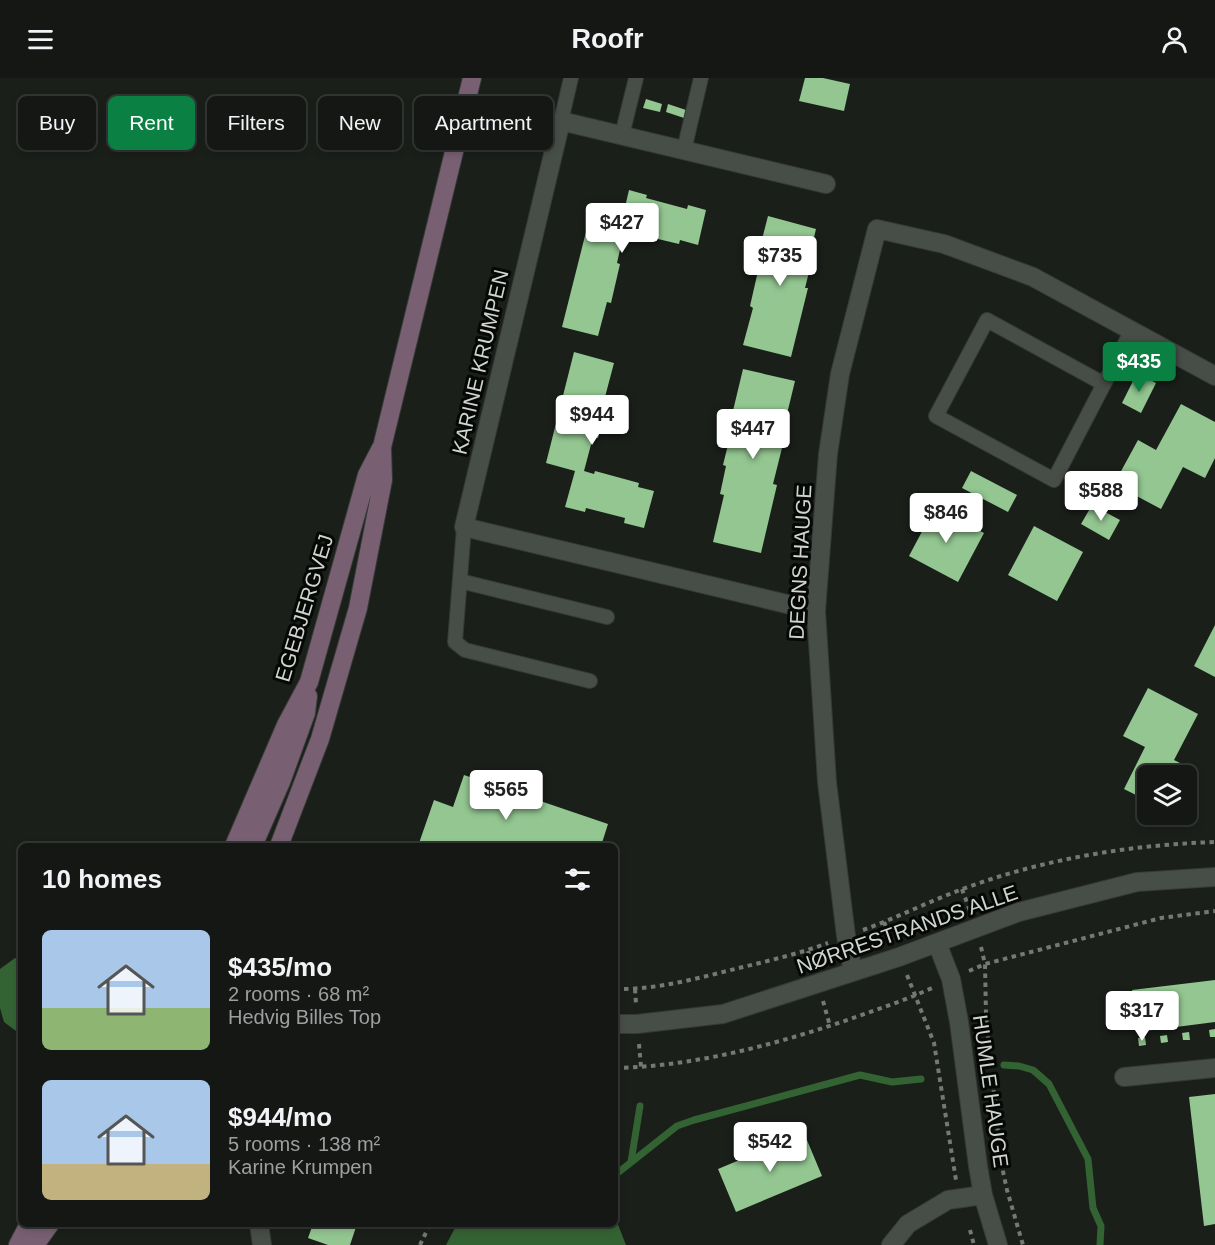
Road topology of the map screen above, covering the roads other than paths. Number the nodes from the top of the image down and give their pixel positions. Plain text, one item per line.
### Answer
1 (472, 78) edge
2 (571, 78) edge
3 (636, 78) edge
4 (702, 78) edge
5 (561, 121) junction
6 (622, 135) junction
7 (684, 150) junction
8 (826, 184) dead end
9 (1131, 332) junction
10 (1215, 376) edge
11 (1104, 384) junction
12 (382, 447) junction
13 (464, 527) junction
14 (460, 581) junction
15 (816, 611) junction
16 (607, 617) dead end
17 (590, 681) dead end
18 (309, 682) junction
19 (235, 843) edge
20 (254, 843) edge
21 (280, 843) edge
22 (1215, 877) edge
23 (937, 943) junction
24 (853, 972) junction
25 (618, 1024) edge
26 (1215, 1068) edge
27 (1124, 1077) dead end
28 (983, 1195) junction
29 (27, 1227) edge
30 (49, 1227) edge
31 (259, 1227) edge
32 (18, 1245) edge
33 (35, 1245) edge
34 (262, 1245) edge
35 (891, 1245) edge
36 (998, 1245) edge

1 - 12 street, EGEBJERGVEJ
2 - 5 lane
3 - 6 lane
4 - 7 lane
5 - 6 street
5 - 13 street, KARINE KRUMPEN
6 - 7 street
7 - 8 street
9 - 10 street
9 - 11 lane
9 - 15 street, DEGNS HAUGE
11 - 11 lane
12 - 18 street, EGEBJERGVEJ
12 - 21 street, EGEBJERGVEJ
13 - 14 lane
13 - 15 street
14 - 16 lane
14 - 17 lane
15 - 24 street, DEGNS HAUGE
18 - 19 street, EGEBJERGVEJ
18 - 20 street
22 - 23 street, NØRRESTRANDS ALLE
23 - 24 street, NØRRESTRANDS ALLE
23 - 28 street, HUMLE HAUGE
24 - 25 street, NØRRESTRANDS ALLE
26 - 27 street
28 - 35 street
28 - 36 street, HUMLE HAUGE
29 - 32 street
30 - 33 street
31 - 34 street

